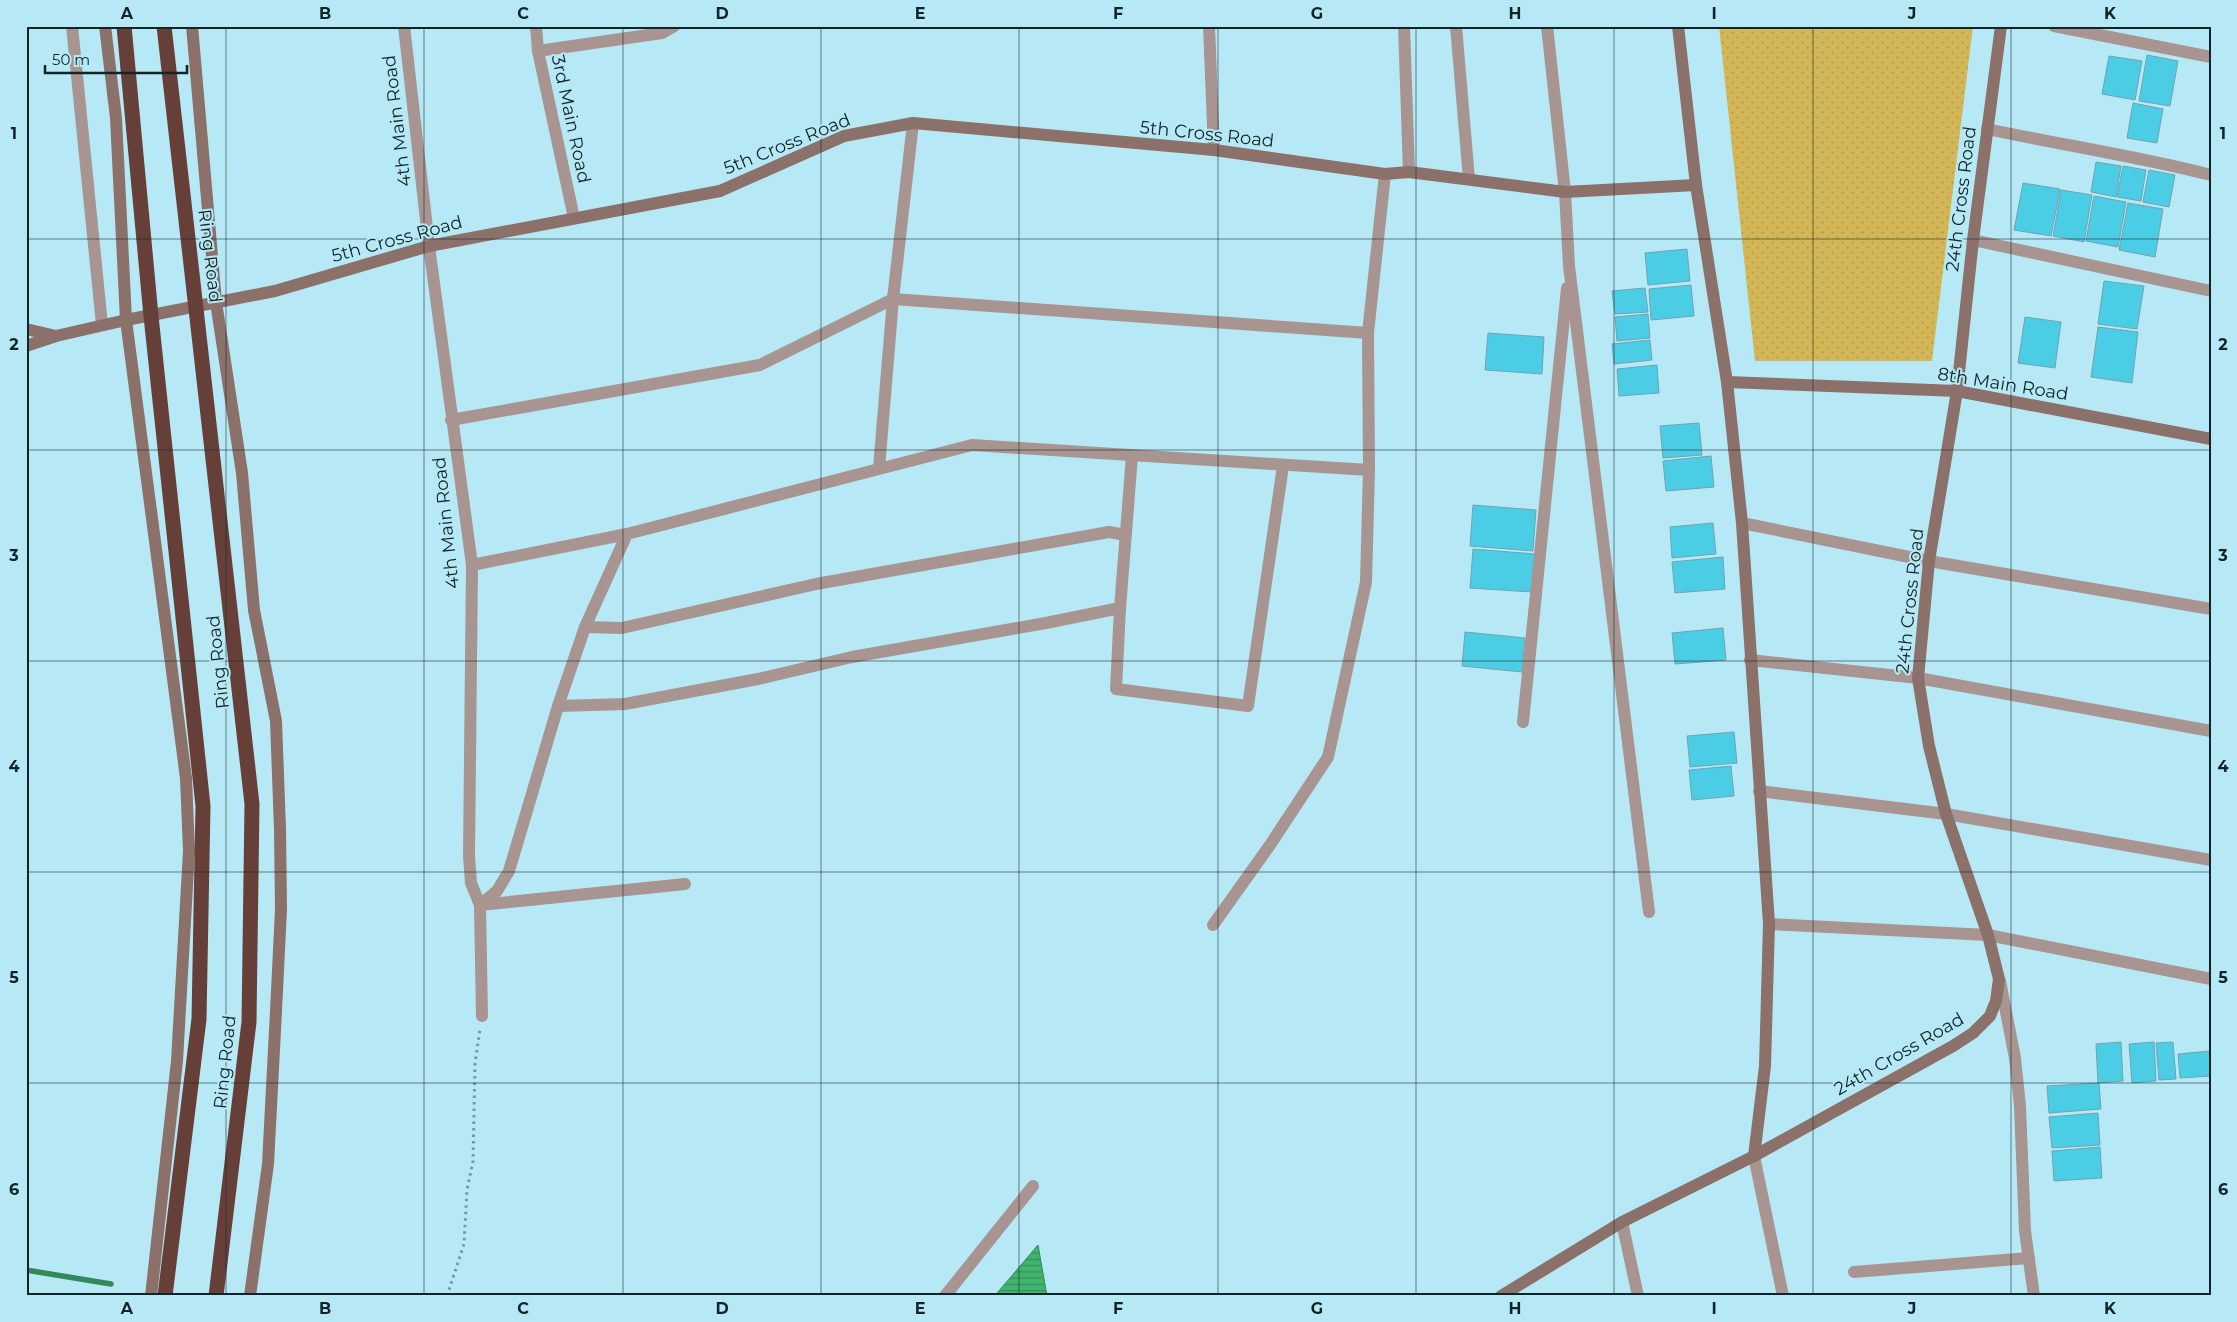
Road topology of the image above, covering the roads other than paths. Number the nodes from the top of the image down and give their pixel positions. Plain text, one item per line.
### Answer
1 (72, 26) edge
2 (106, 26) edge
3 (124, 26) edge
4 (164, 26) edge
5 (192, 26) edge
6 (404, 26) edge
7 (536, 26) edge
8 (674, 26) edge
9 (1209, 26) edge
10 (1404, 26) edge
11 (1456, 26) edge
12 (1547, 26) edge
13 (1678, 26) edge
14 (2001, 26) edge
15 (2054, 26) edge
16 (662, 30) edge
17 (538, 51) junction
18 (2211, 57) edge
19 (913, 123) junction
20 (1987, 129) junction
21 (1214, 150) junction
22 (1409, 172) junction
23 (1385, 174) junction
24 (2211, 175) edge
25 (1469, 180) junction
26 (1696, 185) junction
27 (1565, 192) junction
28 (574, 218) junction
29 (1973, 240) junction
30 (429, 246) junction
31 (1569, 266) junction
32 (2211, 291) edge
33 (893, 299) junction
34 (216, 302) junction
35 (197, 306) junction
36 (151, 316) junction
37 (126, 320) junction
38 (102, 325) junction
39 (26, 329) edge
40 (1368, 333) junction
41 (56, 336) junction
42 (26, 346) edge
43 (1727, 382) junction
44 (1957, 391) junction
45 (451, 420) junction
46 (2211, 439) edge
47 (1132, 456) junction
48 (1283, 466) junction
49 (879, 468) junction
50 (1369, 470) junction
51 (1742, 523) junction
52 (627, 534) junction
53 (1126, 535) junction
54 (1929, 561) junction
55 (472, 565) junction
56 (1120, 608) junction
57 (2211, 609) edge
58 (586, 627) junction
59 (1750, 660) junction
60 (1918, 678) junction
61 (558, 706) junction
62 (1523, 722) dead end
63 (2211, 731) edge
64 (1759, 791) junction
65 (1946, 814) junction
66 (2211, 860) edge
67 (685, 884) dead end
68 (480, 905) junction
69 (1649, 912) dead end
70 (1769, 924) junction
71 (1213, 925) dead end
72 (1988, 935) junction
73 (1999, 979) junction
74 (2211, 979) edge
75 (482, 1016) road end
76 (1754, 1156) junction
77 (1033, 1186) dead end
78 (1622, 1222) junction
79 (164, 1244) junction
80 (2029, 1258) junction
81 (1854, 1272) dead end
82 (1509, 1293) edge
83 (151, 1296) edge
84 (165, 1296) edge
85 (216, 1296) edge
86 (250, 1296) edge
87 (945, 1296) edge
88 (1638, 1296) edge
89 (1783, 1296) edge
90 (2034, 1296) edge

1 - 38 street
2 - 37 street
3 - 36 highway, Ring Road
4 - 35 highway, Ring Road
5 - 34 street
6 - 30 street, 4th Main Road
7 - 17 street, 3rd Main Road
8 - 16 street
9 - 21 street
10 - 22 street
11 - 25 street
12 - 27 street
13 - 26 street
14 - 20 street, 24th Cross Road
15 - 18 street
16 - 17 street
17 - 28 street, 3rd Main Road
19 - 21 street, 5th Cross Road
19 - 28 street, 5th Cross Road
19 - 33 street
20 - 24 street
20 - 29 street, 24th Cross Road
21 - 23 street, 5th Cross Road
22 - 23 street, 5th Cross Road
22 - 25 street, 5th Cross Road
23 - 40 street
25 - 27 street, 5th Cross Road
26 - 27 street, 5th Cross Road
26 - 43 street
27 - 31 street
28 - 30 street, 5th Cross Road
29 - 32 street
29 - 44 street, 24th Cross Road
30 - 34 street, 5th Cross Road
30 - 45 street, 4th Main Road
31 - 62 street
31 - 69 street
33 - 40 street
33 - 45 street
33 - 49 street
34 - 35 street, 5th Cross Road
34 - 86 street
35 - 36 street, 5th Cross Road
35 - 85 highway, Ring Road
36 - 37 street, 5th Cross Road
36 - 79 highway, Ring Road
37 - 38 street, 5th Cross Road
37 - 79 street
38 - 41 street, 5th Cross Road
39 - 41 street
40 - 50 street
41 - 42 street, 5th Cross Road
43 - 44 street, 8th Main Road
43 - 51 street
44 - 46 street, 8th Main Road
44 - 54 street, 24th Cross Road
45 - 55 street, 4th Main Road
47 - 48 street
47 - 49 street
47 - 53 street
48 - 50 street
48 - 56 street
49 - 52 street
50 - 71 street
51 - 54 street
51 - 59 street
52 - 55 street
52 - 58 street
53 - 56 street
53 - 58 street
54 - 57 street
54 - 60 street, 24th Cross Road
55 - 68 street, 4th Main Road
56 - 61 street
58 - 61 street
59 - 60 street
59 - 64 street
60 - 63 street
60 - 65 street, 24th Cross Road
61 - 68 street
64 - 65 street
64 - 70 street
65 - 66 street
65 - 72 street, 24th Cross Road
67 - 68 street
68 - 75 street, 4th Main Road
70 - 72 street
70 - 76 street
72 - 73 street, 24th Cross Road
72 - 74 street
73 - 76 street, 24th Cross Road
73 - 80 street
76 - 78 street, 24th Cross Road
76 - 89 street
77 - 87 street
78 - 82 street, 24th Cross Road
78 - 88 street
79 - 83 street
79 - 84 highway, Ring Road
80 - 81 street
80 - 90 street

